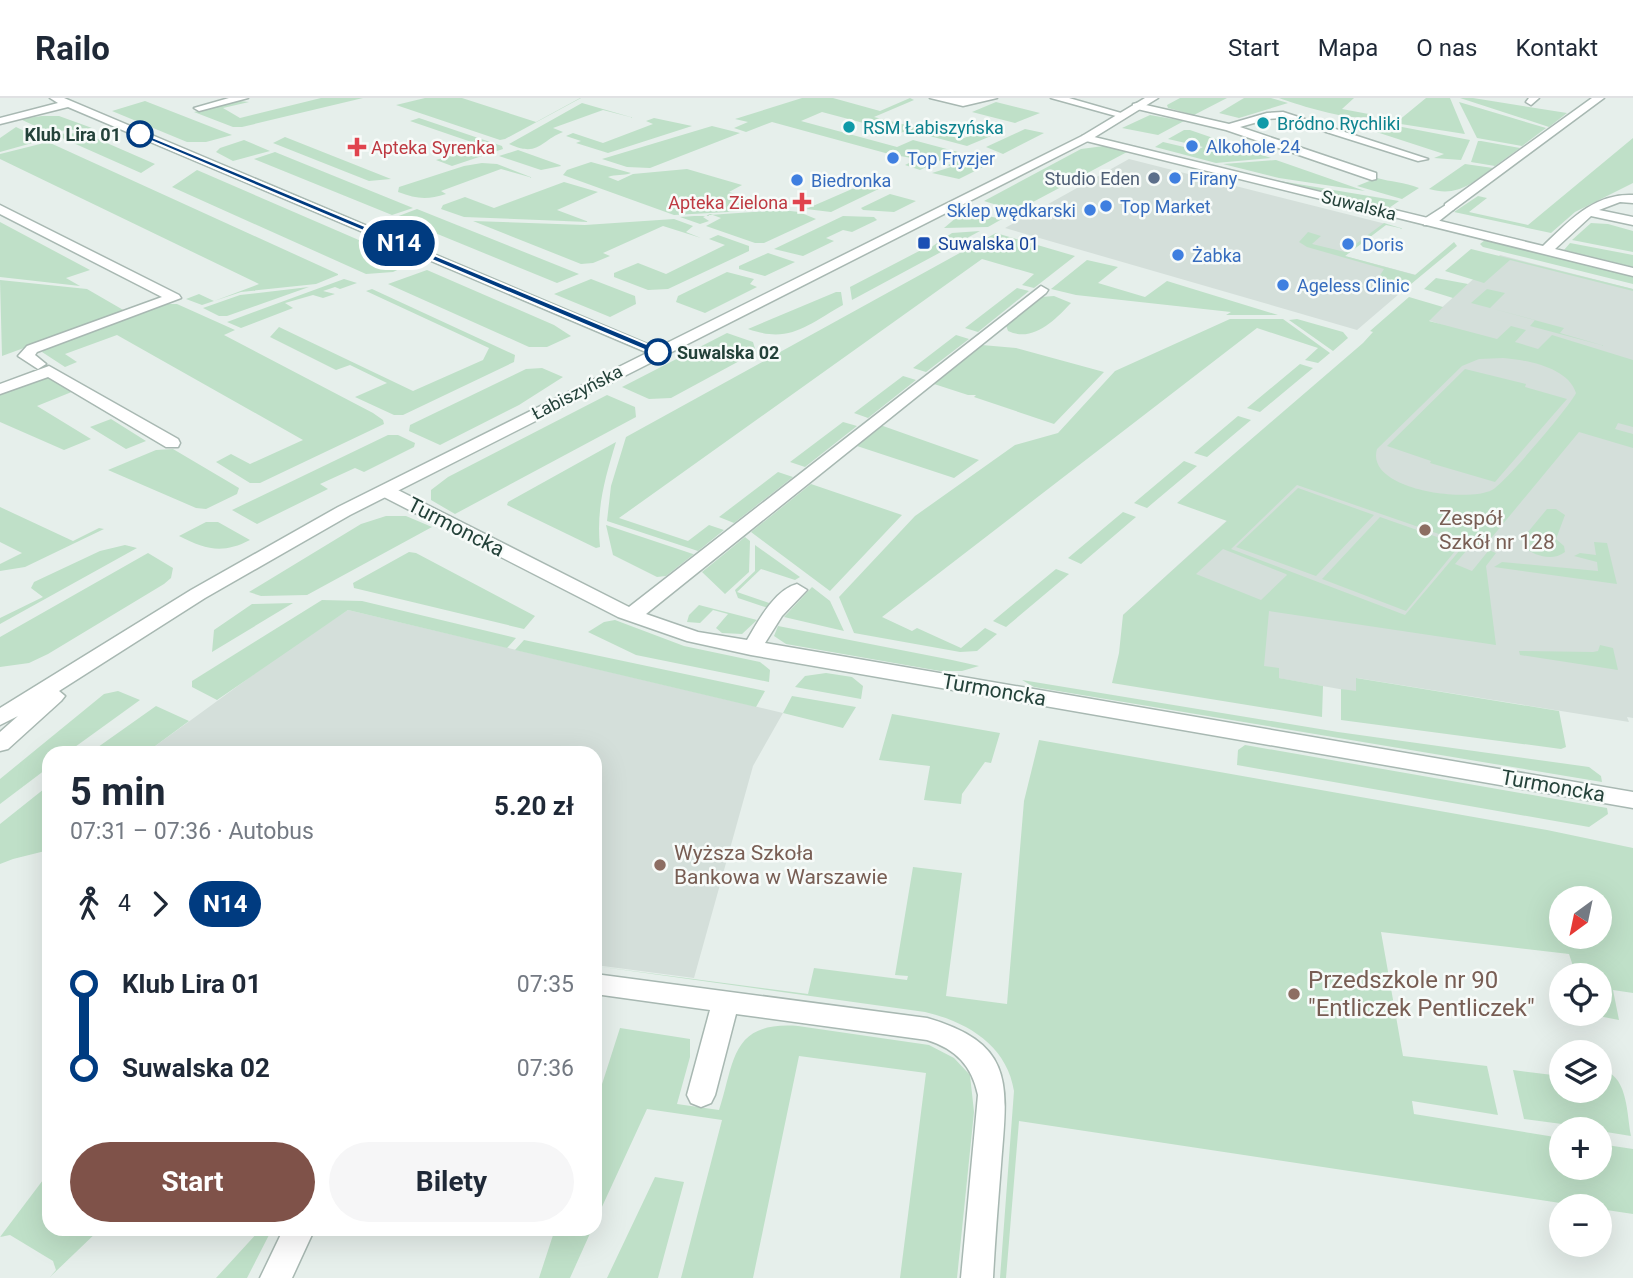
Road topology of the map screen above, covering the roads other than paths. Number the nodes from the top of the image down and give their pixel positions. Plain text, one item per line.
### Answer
1 (243, 98) edge
2 (935, 98) edge
3 (992, 98) edge
4 (1056, 98) edge
5 (1153, 98) edge
6 (1599, 98) edge
7 (62, 101) edge
8 (1137, 106) junction
9 (199, 108) dead end
10 (1123, 115) junction
11 (0, 121) edge
12 (1229, 127) junction
13 (1086, 138) junction
14 (1422, 159) dead end
15 (1373, 176) dead end
16 (1633, 199) edge
17 (0, 209) edge
18 (1589, 212) junction
19 (1633, 221) edge
20 (1429, 222) junction
21 (1546, 251) junction
22 (1633, 272) edge
23 (1041, 290) dead end
24 (658, 352) junction
25 (43, 367) junction
26 (0, 389) edge
27 (172, 443) dead end
28 (384, 491) junction
29 (797, 590) dead end
30 (632, 615) junction
31 (121, 642) junction
32 (751, 649) junction
33 (0, 718) edge
34 (0, 744) edge
35 (1633, 800) edge
36 (602, 985) edge
37 (726, 1001) junction
38 (701, 1095) dead end
39 (296, 1236) edge
40 (275, 1278) edge
41 (976, 1278) edge

1 - 9 street
2 - 3 street
4 - 10 street
5 - 8 street, Łabiszyńska
6 - 20 street
7 - 11 street
7 - 24 street
8 - 10 street, Łabiszyńska
8 - 12 street
10 - 13 street, Łabiszyńska
12 - 14 street
12 - 15 street
13 - 20 street, Suwalska
13 - 24 street, Łabiszyńska
16 - 18 street
17 - 25 street
18 - 19 street
18 - 21 street
20 - 21 street, Suwalska
21 - 22 street, Suwalska
23 - 30 street
24 - 28 street, Łabiszyńska
25 - 26 street
25 - 27 street
28 - 30 street, Turmoncka
28 - 31 street, Łabiszyńska
29 - 32 street
30 - 32 street, Turmoncka
31 - 33 street, Łabiszyńska
31 - 34 street, Łabiszyńska
32 - 35 street, Turmoncka
36 - 37 street
37 - 38 street
37 - 41 street
39 - 40 street

